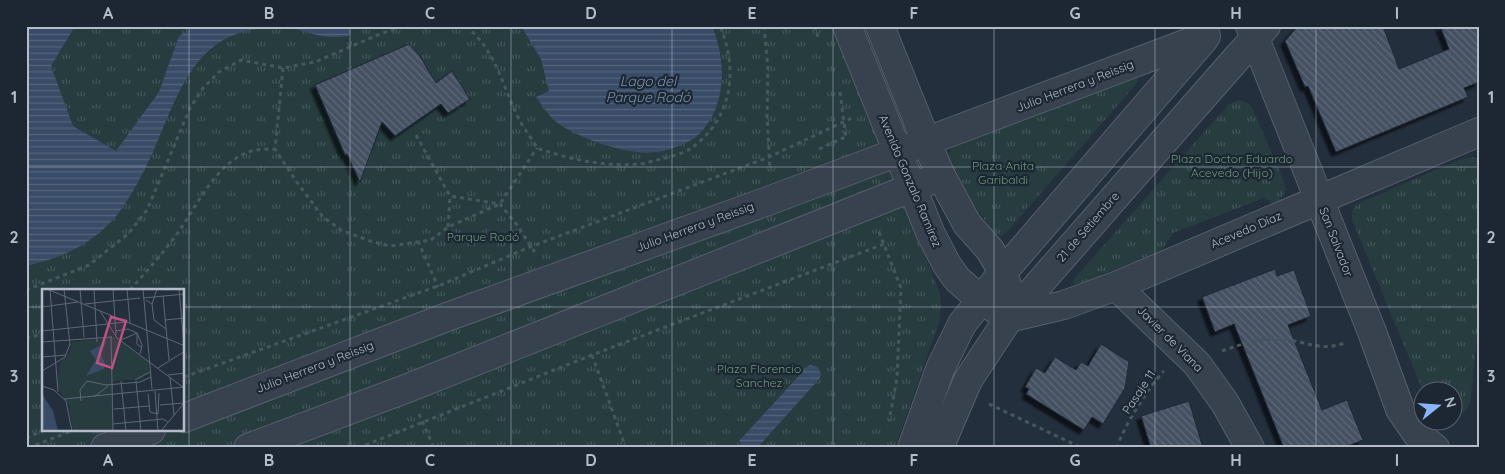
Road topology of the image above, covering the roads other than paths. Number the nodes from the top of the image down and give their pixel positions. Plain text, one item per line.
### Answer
1 (847, 26) edge
2 (880, 26) edge
3 (1257, 30) edge
4 (1210, 31) edge
5 (1479, 132) edge
6 (926, 142) junction
7 (898, 152) junction
8 (941, 176) junction
9 (912, 188) junction
10 (1319, 199) junction
11 (1003, 272) junction
12 (1116, 286) junction
13 (981, 300) junction
14 (1009, 318) junction
15 (185, 418) edge
16 (146, 432) edge
17 (105, 448) edge
18 (248, 448) edge
19 (912, 448) edge
20 (939, 448) edge
21 (1250, 448) edge
22 (1435, 448) edge

1 - 7 street, Avenida Gonzalo Ramírez
2 - 6 street
3 - 10 street, San Salvador
3 - 14 street, 21 de Setiembre
4 - 6 street, Julio Herrera y Reissig
4 - 11 street
5 - 10 street, Acevedo Díaz
6 - 7 street, Julio Herrera y Reissig
6 - 8 street
7 - 9 street, Avenida Gonzalo Ramírez
7 - 15 street, Julio Herrera y Reissig
8 - 9 street
8 - 11 street
9 - 13 street, Avenida Gonzalo Ramírez
9 - 18 street
10 - 12 street, Acevedo Díaz
10 - 22 street, San Salvador
11 - 13 street
11 - 14 street
12 - 14 street, Acevedo Díaz
12 - 21 street, Javier de Viana
13 - 14 street, Avenida Gonzalo Ramírez
13 - 19 street
14 - 20 street, 21 de Setiembre
16 - 17 street

